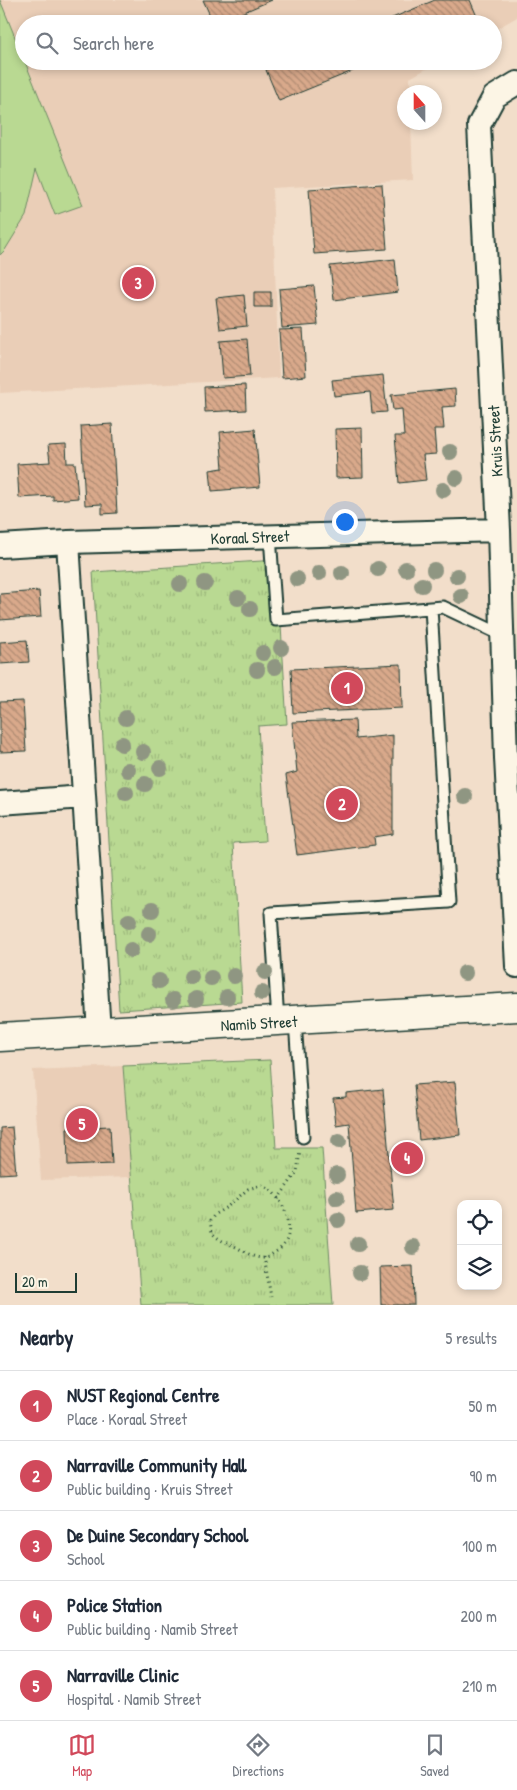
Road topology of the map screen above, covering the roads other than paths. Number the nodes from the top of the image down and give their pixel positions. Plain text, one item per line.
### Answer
1 (517, 83) edge
2 (499, 530) junction
3 (270, 536) junction
4 (68, 542) junction
5 (0, 546) edge
6 (431, 608) junction
7 (502, 635) junction
8 (511, 757) edge
9 (84, 797) junction
10 (0, 804) edge
11 (517, 966) edge
12 (517, 1007) edge
13 (287, 1021) junction
14 (99, 1032) junction
15 (0, 1037) edge
16 (303, 1137) road end

1 - 2 street, Kruis Street
2 - 3 street, Koraal Street
2 - 7 street, Kruis Street
3 - 4 street, Koraal Street
3 - 6 lane
4 - 5 street, Koraal Street
4 - 9 street
6 - 7 lane
6 - 13 lane
7 - 8 street, Kruis Street
8 - 11 street, Kruis Street
9 - 10 street
9 - 14 street
12 - 13 street, Namib Street
13 - 14 street, Namib Street
13 - 16 lane
14 - 15 street, Namib Street

